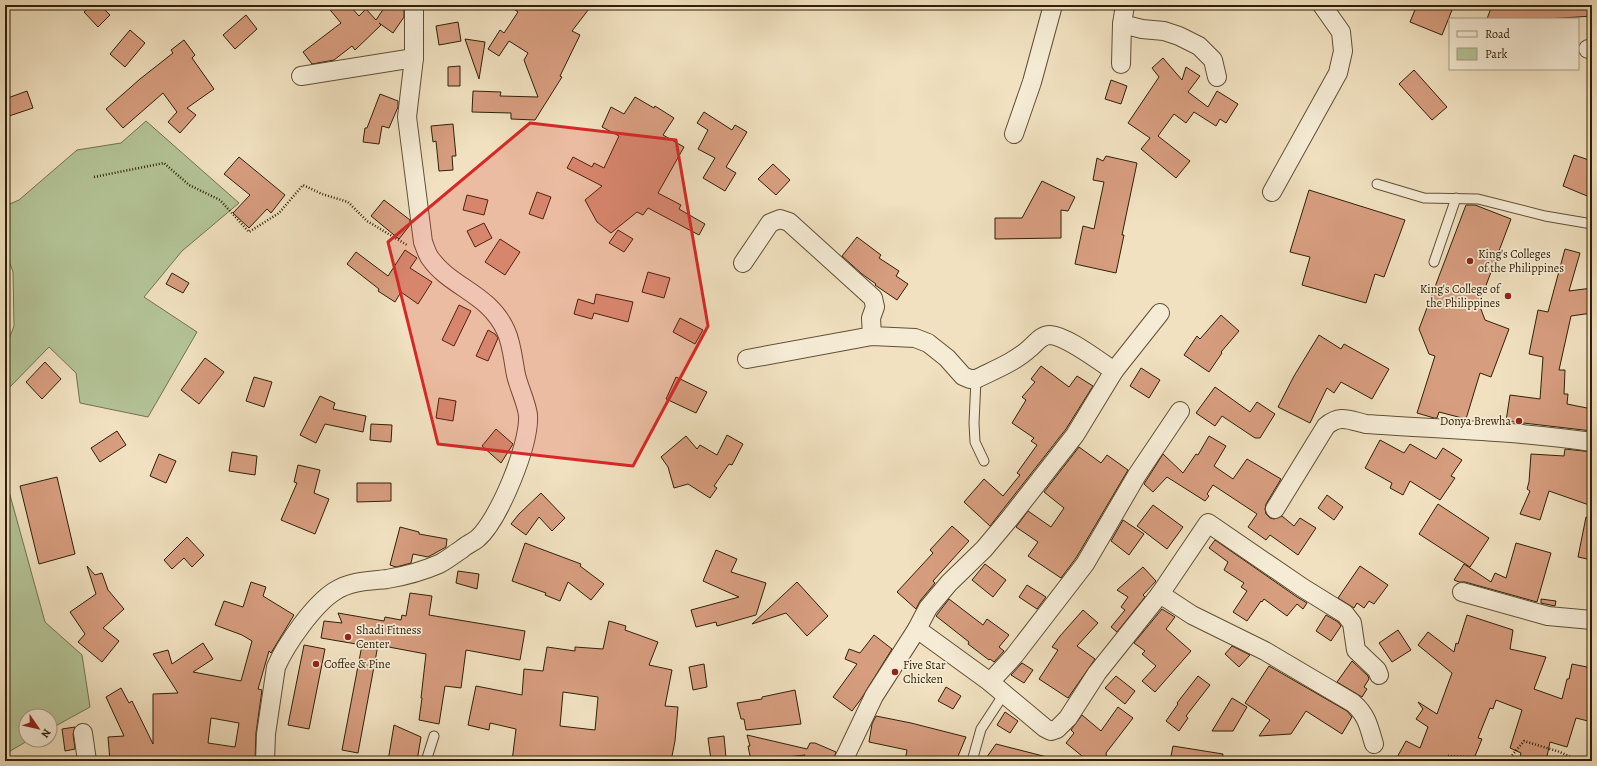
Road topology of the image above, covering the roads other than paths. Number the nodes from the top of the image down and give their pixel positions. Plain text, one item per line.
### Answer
1 (414, 5) edge
2 (1053, 5) edge
3 (1125, 5) edge
4 (1322, 5) edge
5 (1122, 24) junction
6 (414, 58) junction
7 (1121, 64) dead end
8 (301, 76) dead end
9 (1217, 77) dead end
10 (1014, 134) dead end
11 (1377, 184) dead end
12 (1272, 192) dead end
13 (1456, 198) junction
14 (1592, 224) edge
15 (1434, 262) dead end
16 (743, 263) dead end
17 (1160, 313) dead end
18 (872, 336) junction
19 (747, 359) dead end
20 (1114, 371) junction
21 (976, 379) junction
22 (1180, 411) dead end
23 (1592, 442) edge
24 (984, 461) dead end
25 (1275, 509) dead end
26 (1462, 592) dead end
27 (1160, 594) junction
28 (1592, 620) edge
29 (917, 629) junction
30 (1379, 675) dead end
31 (990, 682) junction
32 (1004, 694) junction
33 (84, 733) dead end
34 (434, 736) dead end
35 (1374, 744) dead end
36 (87, 761) edge
37 (265, 761) edge
38 (426, 761) edge
39 (843, 761) edge
40 (972, 761) edge

1 - 6 street
2 - 10 street
3 - 5 street
4 - 12 street
5 - 7 street
5 - 9 street
6 - 8 street
6 - 37 street
11 - 13 lane
13 - 14 lane
13 - 15 lane
16 - 18 street
17 - 20 street
18 - 19 street
18 - 21 street
20 - 21 street
20 - 29 street
21 - 24 lane
22 - 31 street
23 - 25 street
26 - 28 street
27 - 30 street
27 - 32 street
27 - 35 street
29 - 31 street
29 - 39 street
31 - 32 street
32 - 40 lane
33 - 36 street
34 - 38 lane

